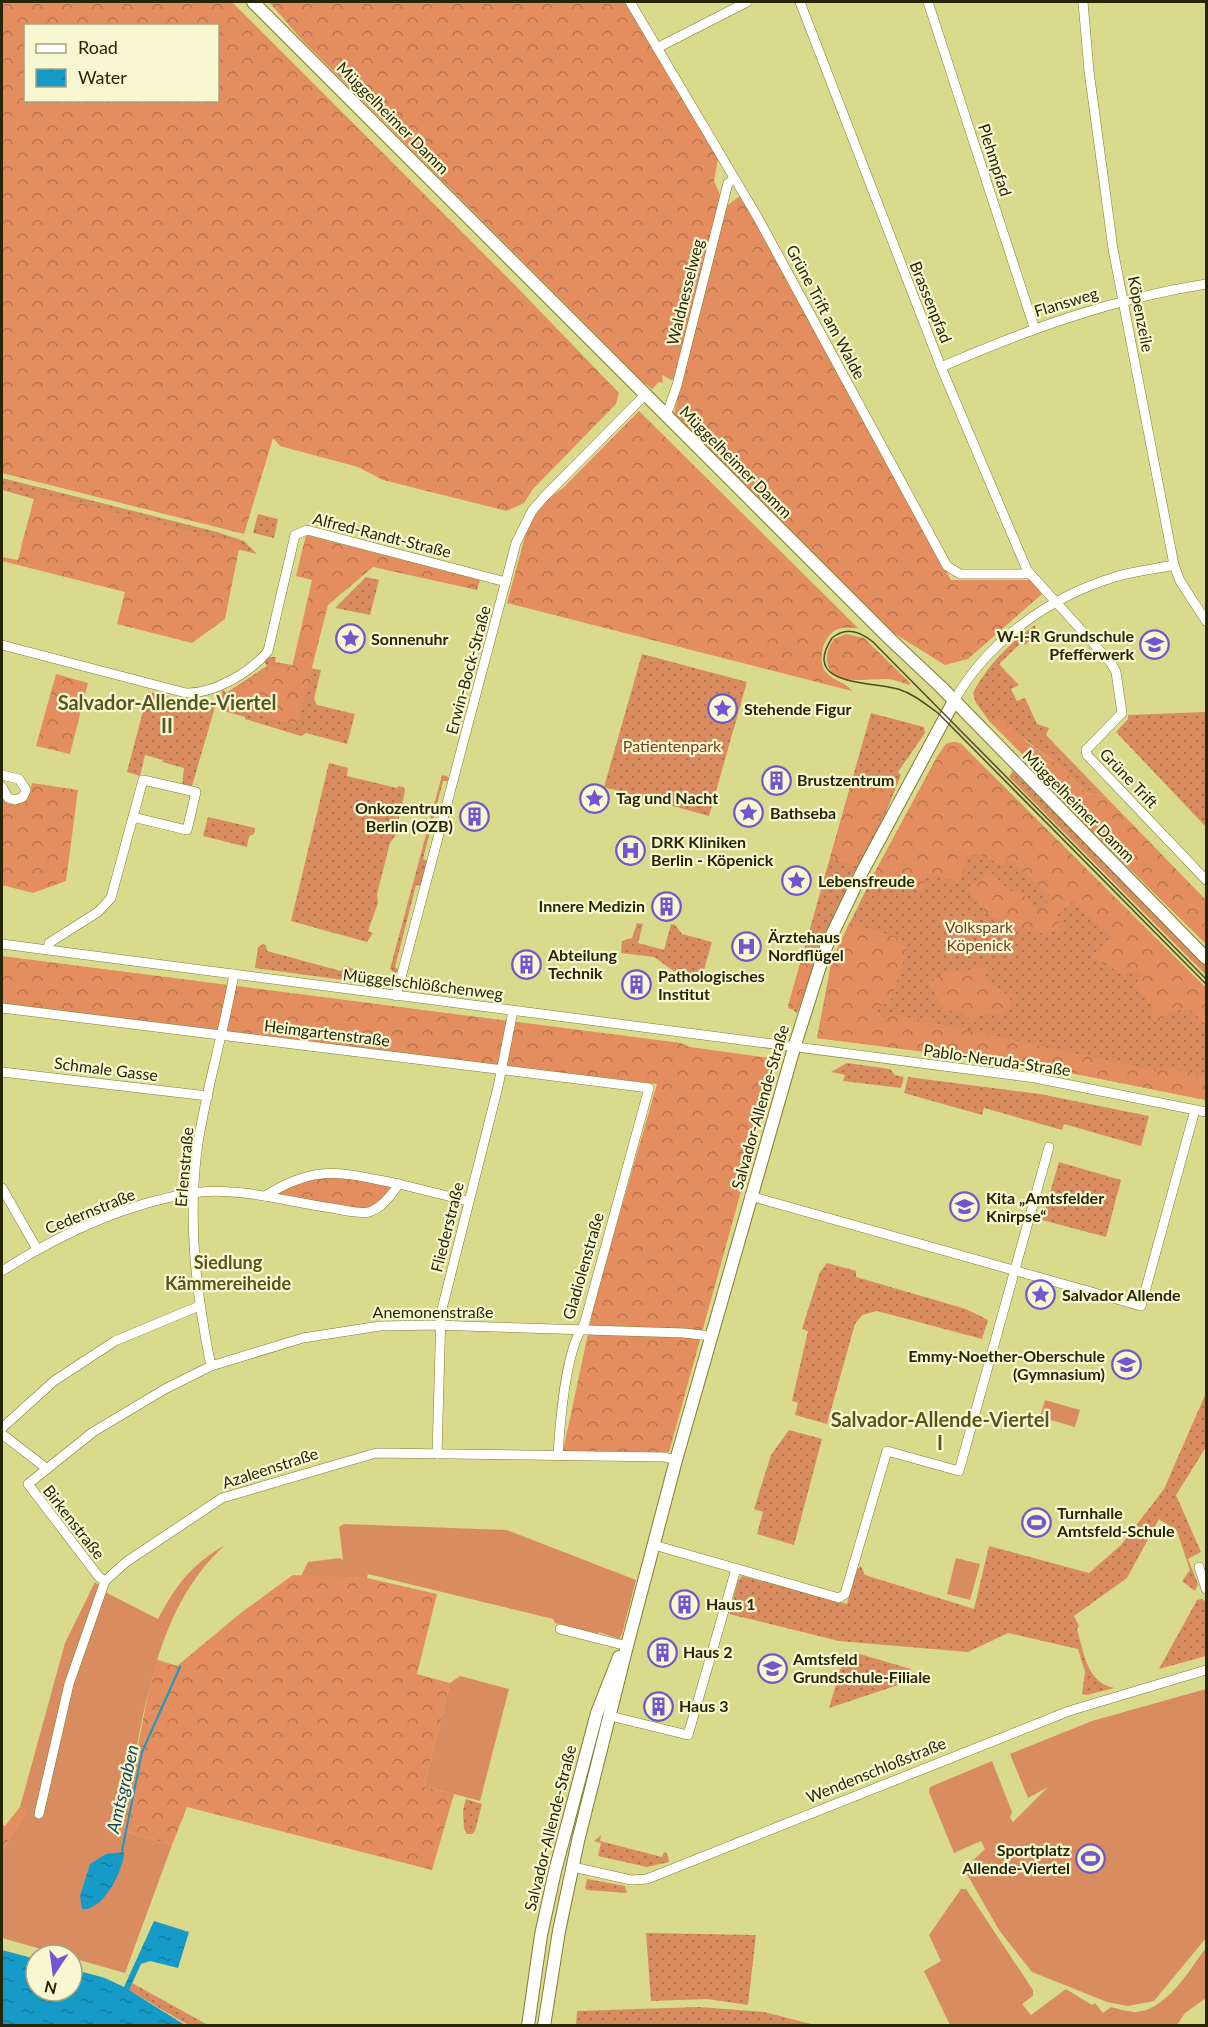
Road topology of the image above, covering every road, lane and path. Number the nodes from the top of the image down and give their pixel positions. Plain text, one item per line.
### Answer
1 (253, 2) edge
2 (630, 2) edge
3 (743, 2) edge
4 (800, 2) edge
5 (927, 2) edge
6 (1083, 2) edge
7 (657, 48) junction
8 (734, 179) junction
9 (1206, 284) edge
10 (1123, 301) junction
11 (1034, 327) junction
12 (941, 367) junction
13 (645, 395) junction
14 (664, 414) junction
15 (1174, 565) junction
16 (1029, 574) junction
17 (506, 582) junction
18 (1057, 603) junction
19 (1206, 621) edge
20 (2, 645) edge
21 (954, 701) junction
22 (2, 775) edge
23 (2, 787) edge
24 (133, 817) junction
25 (1206, 880) edge
26 (2, 944) edge
27 (48, 949) junction
28 (1201, 949) edge
29 (1206, 958) edge
30 (234, 974) junction
31 (396, 996) junction
32 (2, 1008) edge
33 (513, 1011) junction
34 (223, 1036) junction
35 (794, 1048) junction
36 (502, 1070) junction
37 (2, 1072) edge
38 (648, 1088) joint
39 (208, 1096) junction
40 (1195, 1110) junction
41 (1206, 1112) edge
42 (1049, 1148) dead end
43 (399, 1184) junction
44 (2, 1188) edge
45 (194, 1192) junction
46 (265, 1196) junction
47 (750, 1196) junction
48 (468, 1201) junction
49 (37, 1249) junction
50 (2, 1271) edge
51 (1013, 1272) junction
52 (199, 1306) junction
53 (439, 1325) junction
54 (581, 1329) junction
55 (711, 1336) junction
56 (211, 1366) junction
57 (2, 1428) edge
58 (2, 1434) edge
59 (437, 1454) junction
60 (558, 1455) junction
61 (676, 1460) junction
62 (46, 1468) junction
63 (654, 1545) junction
64 (1199, 1567) dead end
65 (736, 1569) junction
66 (105, 1581) junction
67 (1206, 1589) edge
68 (560, 1629) dead end
69 (627, 1646) junction
70 (1206, 1670) edge
71 (610, 1716) junction
72 (39, 1814) dead end
73 (558, 1864) junction
74 (573, 1867) junction
75 (528, 2025) edge
76 (544, 2025) edge

1 - 13 main road, Müggelheimer Damm
2 - 7 street, Grüne Trift am Walde
3 - 7 street
4 - 12 street, Brassenpfad
5 - 11 street, Plehmpfad
6 - 10 street, Köpenzeile
7 - 8 street, Grüne Trift am Walde
8 - 14 street, Waldnesselweg
8 - 16 street, Grüne Trift am Walde
9 - 10 street, Flansweg
10 - 11 street, Flansweg
10 - 15 street, Köpenzeile
11 - 12 street, Flansweg
12 - 16 street, Brassenpfad
13 - 14 main road, Müggelheimer Damm
13 - 17 street, Erwin-Bock-Straße
14 - 21 main road, Müggelheimer Damm
15 - 18 street
15 - 19 street, Köpenzeile
16 - 18 street, Brassenpfad
17 - 20 street, Alfred-Randt-Straße
17 - 31 street, Erwin-Bock-Straße
18 - 21 street
18 - 25 street, Grüne Trift
21 - 28 main road, Müggelheimer Damm
21 - 35 main road, Salvador-Allende-Straße
22 - 23 street
24 - 24 street
24 - 27 street
26 - 27 street, Müggelschlößchenweg
27 - 30 street, Müggelschlößchenweg
28 - 29 main road, Müggelheimer Damm
30 - 31 street, Müggelschlößchenweg
30 - 34 street, Erlenstraße
31 - 33 street, Müggelschlößchenweg
32 - 34 street, Heimgartenstraße
33 - 35 street, Müggelschlößchenweg
33 - 36 street, Fliederstraße
34 - 36 street, Heimgartenstraße
34 - 39 street, Erlenstraße
35 - 40 street, Pablo-Neruda-Straße
35 - 47 main road, Salvador-Allende-Straße
36 - 38 street, Heimgartenstraße
36 - 48 street, Fliederstraße
37 - 39 street, Schmale Gasse
38 - 54 street, Gladiolenstraße
39 - 45 street, Erlenstraße
40 - 41 street, Pablo-Neruda-Straße
40 - 51 street
42 - 51 street
43 - 46 street
43 - 46 street, Cedernstraße
43 - 48 street
44 - 49 street
45 - 46 street, Cedernstraße
45 - 49 street, Cedernstraße
45 - 52 street, Erlenstraße
47 - 51 street
47 - 55 main road, Salvador-Allende-Straße
48 - 53 street, Fliederstraße
49 - 50 street, Cedernstraße
51 - 65 street
52 - 56 street, Erlenstraße
52 - 57 street
53 - 54 street, Anemonenstraße
53 - 56 street, Anemonenstraße
53 - 59 street, Fliederstraße
54 - 55 street, Anemonenstraße
54 - 60 street, Gladiolenstraße
55 - 61 main road, Salvador-Allende-Straße
56 - 62 street, Anemonenstraße
58 - 62 street, Birkenstraße
59 - 60 street, Azaleenstraße
59 - 66 street, Azaleenstraße
60 - 61 street, Azaleenstraße
61 - 63 main road, Salvador-Allende-Straße
62 - 66 street, Birkenstraße
63 - 65 street
63 - 69 main road, Salvador-Allende-Straße
64 - 67 street
65 - 71 street
66 - 72 street, Azaleenstraße
68 - 69 street
69 - 71 main road, Salvador-Allende-Straße
69 - 73 main road, Salvador-Allende-Straße
70 - 74 street, Wendenschloßstraße
71 - 74 main road, Salvador-Allende-Straße
73 - 74 main road, Wendenschloßstraße
73 - 75 main road, Salvador-Allende-Straße
74 - 76 main road, Salvador-Allende-Straße

